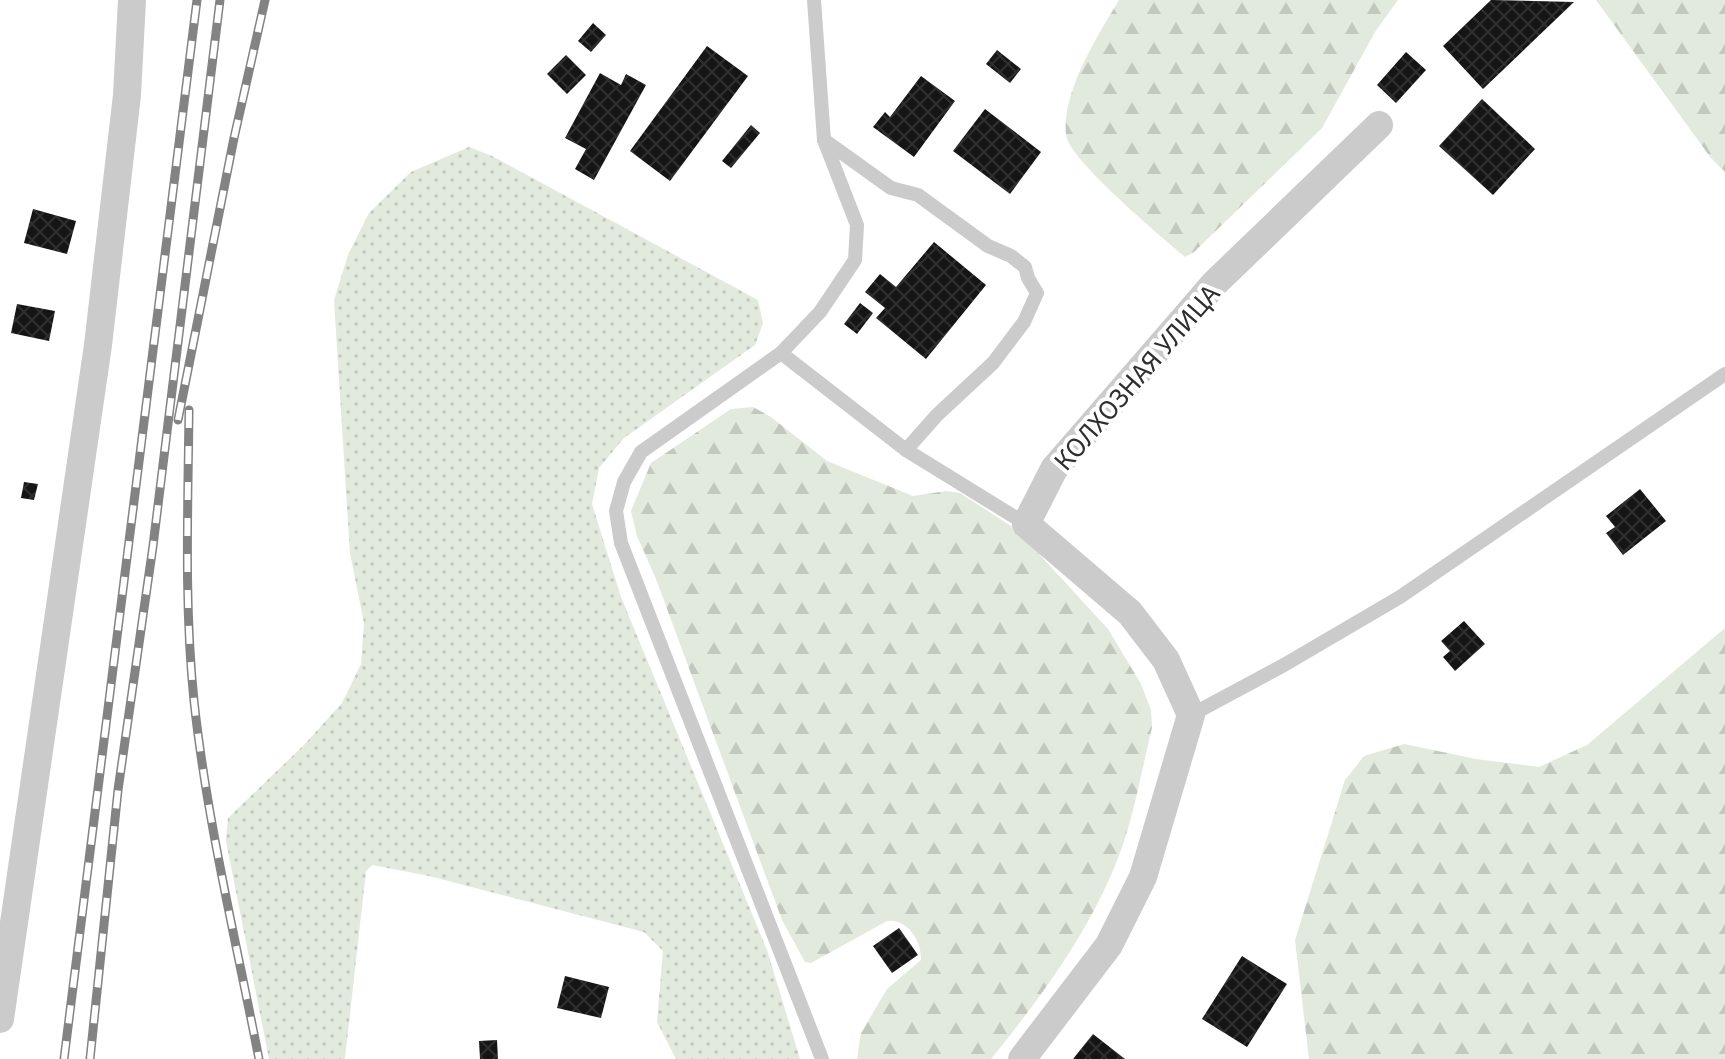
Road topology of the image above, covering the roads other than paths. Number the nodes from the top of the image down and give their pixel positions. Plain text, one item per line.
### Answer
1 (132, 0) edge
2 (814, 0) edge
3 (1379, 125) dead end
4 (824, 140) junction
5 (781, 353) junction
6 (1725, 374) edge
7 (906, 450) junction
8 (1026, 524) junction
9 (1191, 715) junction
10 (0, 1019) edge
11 (822, 1059) edge
12 (1022, 1059) edge

1 - 10 street
2 - 4 lane
3 - 8 street, КОЛХОЗНАЯ УЛИЦА
4 - 5 lane
4 - 7 lane
5 - 7 lane
5 - 11 lane
6 - 9 lane
7 - 8 lane
8 - 9 street
9 - 12 street

